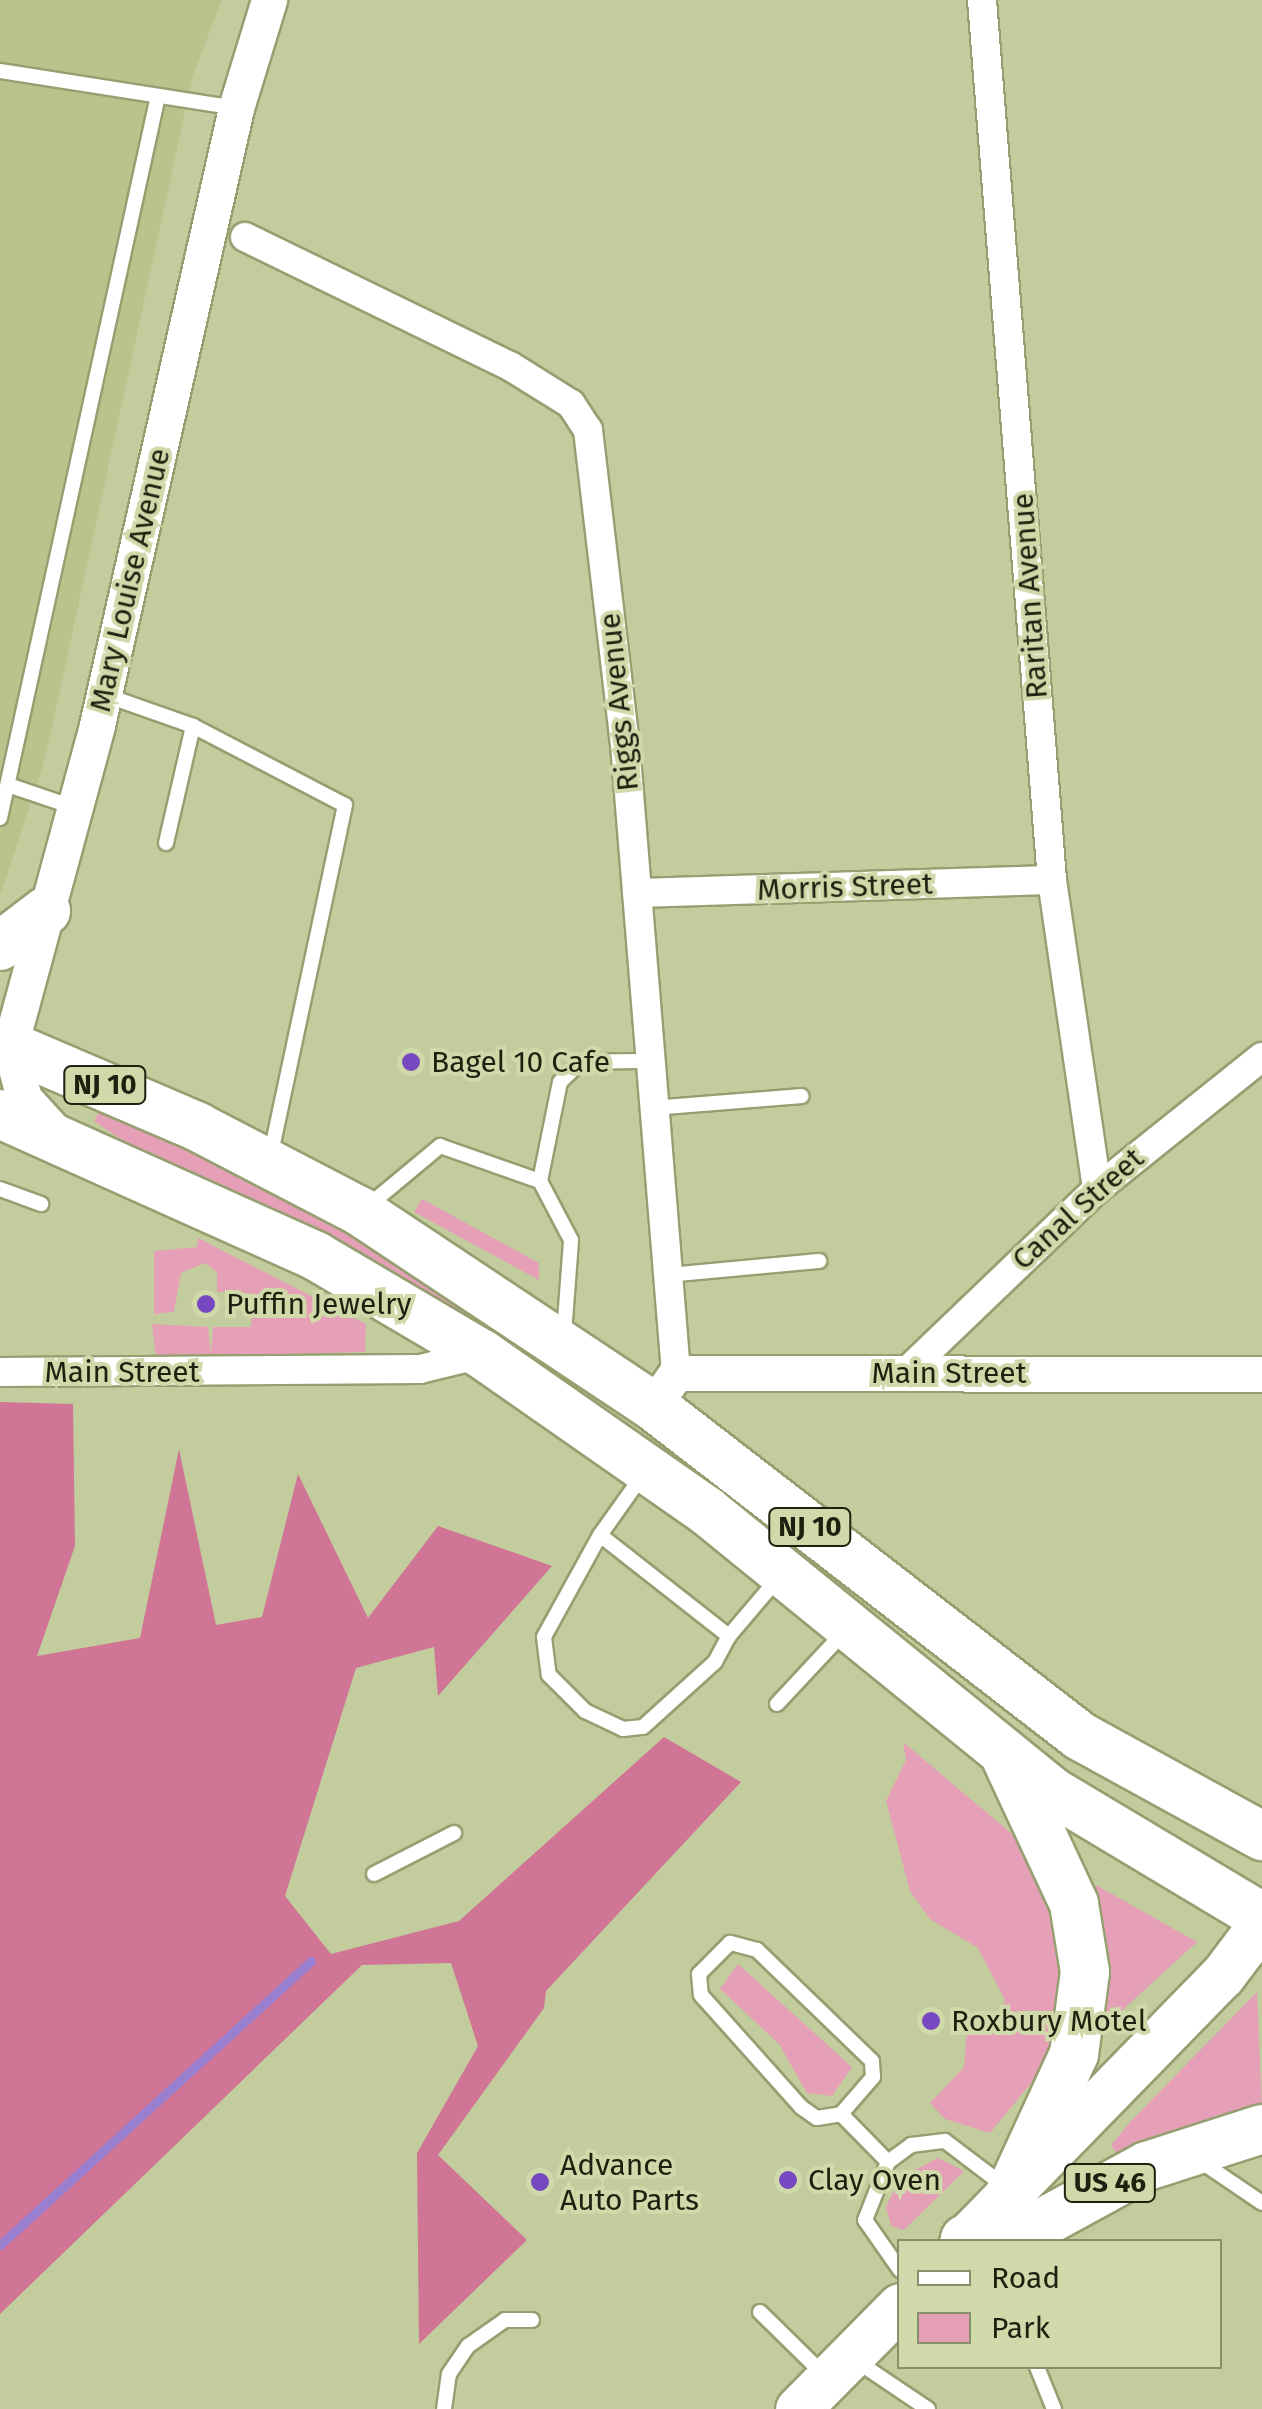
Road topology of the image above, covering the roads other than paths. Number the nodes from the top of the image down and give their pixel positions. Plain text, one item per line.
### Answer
1 (269, 0) edge
2 (982, 0) edge
3 (0, 71) edge
4 (158, 96) junction
5 (236, 108) junction
6 (245, 237) dead end
7 (104, 695) junction
8 (193, 726) junction
9 (10, 786) junction
10 (76, 808) junction
11 (0, 818) edge
12 (166, 843) dead end
13 (1052, 880) junction
14 (637, 893) junction
15 (46, 911) junction
16 (0, 946) edge
17 (3, 1049) edge
18 (1262, 1057) edge
19 (647, 1061) junction
20 (802, 1096) dead end
21 (652, 1108) junction
22 (0, 1114) edge
23 (67, 1140) junction
24 (270, 1162) junction
25 (540, 1181) junction
26 (1096, 1188) junction
27 (0, 1189) edge
28 (42, 1204) dead end
29 (361, 1212) junction
30 (819, 1261) dead end
31 (668, 1275) junction
32 (501, 1333) junction
33 (564, 1342) junction
34 (0, 1372) edge
35 (904, 1374) junction
36 (1262, 1374) edge
37 (664, 1389) junction
38 (648, 1467) junction
39 (600, 1535) junction
40 (784, 1572) junction
41 (849, 1626) junction
42 (729, 1636) junction
43 (777, 1704) dead end
44 (1006, 1757) junction
45 (454, 1833) dead end
46 (1262, 1836) edge
47 (374, 1874) dead end
48 (1262, 1920) edge
49 (841, 2114) junction
50 (1262, 2130) edge
51 (1180, 2153) junction
52 (888, 2162) junction
53 (1010, 2193) junction
54 (1262, 2203) edge
55 (965, 2239) edge
56 (1013, 2239) edge
57 (897, 2266) edge
58 (897, 2309) edge
59 (760, 2312) dead end
60 (532, 2320) dead end
61 (1038, 2369) edge
62 (825, 2382) edge
63 (446, 2408) edge
64 (928, 2409) edge
65 (1054, 2409) edge

1 - 5 street, Mary Louise Avenue
2 - 13 street, Raritan Avenue
3 - 4 lane
4 - 5 lane
4 - 9 lane
5 - 7 street, Mary Louise Avenue
6 - 14 street, Riggs Avenue
7 - 8 lane
7 - 10 street, Mary Louise Avenue
8 - 12 lane
8 - 24 lane
9 - 10 lane
9 - 11 lane
10 - 15 street, Mary Louise Avenue
13 - 14 street, Morris Street
13 - 26 street, Raritan Avenue
14 - 19 street, Riggs Avenue
15 - 16 highway
15 - 17 street, Mary Louise Avenue
17 - 23 street, Mary Louise Avenue
17 - 24 highway, NJ 10
18 - 26 street, Canal Street
19 - 21 street, Riggs Avenue
19 - 25 lane
20 - 21 lane
21 - 31 street, Riggs Avenue
22 - 23 highway, NJ 10
23 - 32 highway, NJ 10
24 - 29 highway, NJ 10
25 - 29 lane
25 - 33 lane
26 - 35 street, Canal Street
27 - 28 lane
29 - 32 highway, NJ 10
30 - 31 lane
31 - 37 street, Riggs Avenue
32 - 33 highway, NJ 10
32 - 34 street, Main Street
32 - 38 highway, NJ 10
33 - 37 highway, NJ 10
35 - 36 street, Main Street
35 - 37 street, Main Street
37 - 46 highway, NJ 10
38 - 39 lane
38 - 40 highway, NJ 10
39 - 42 lane
39 - 42 lane
40 - 41 highway, NJ 10
40 - 42 lane
41 - 43 lane
41 - 44 highway, NJ 10
44 - 48 highway, NJ 10
44 - 53 highway
45 - 47 lane
48 - 53 main road, US 46
49 - 49 lane
49 - 52 lane
50 - 51 highway, US 46
51 - 54 lane
51 - 56 highway, US 46
52 - 53 lane
52 - 57 lane
53 - 55 main road, US 46
58 - 62 main road
59 - 62 lane
60 - 63 lane
61 - 65 lane
62 - 64 lane

